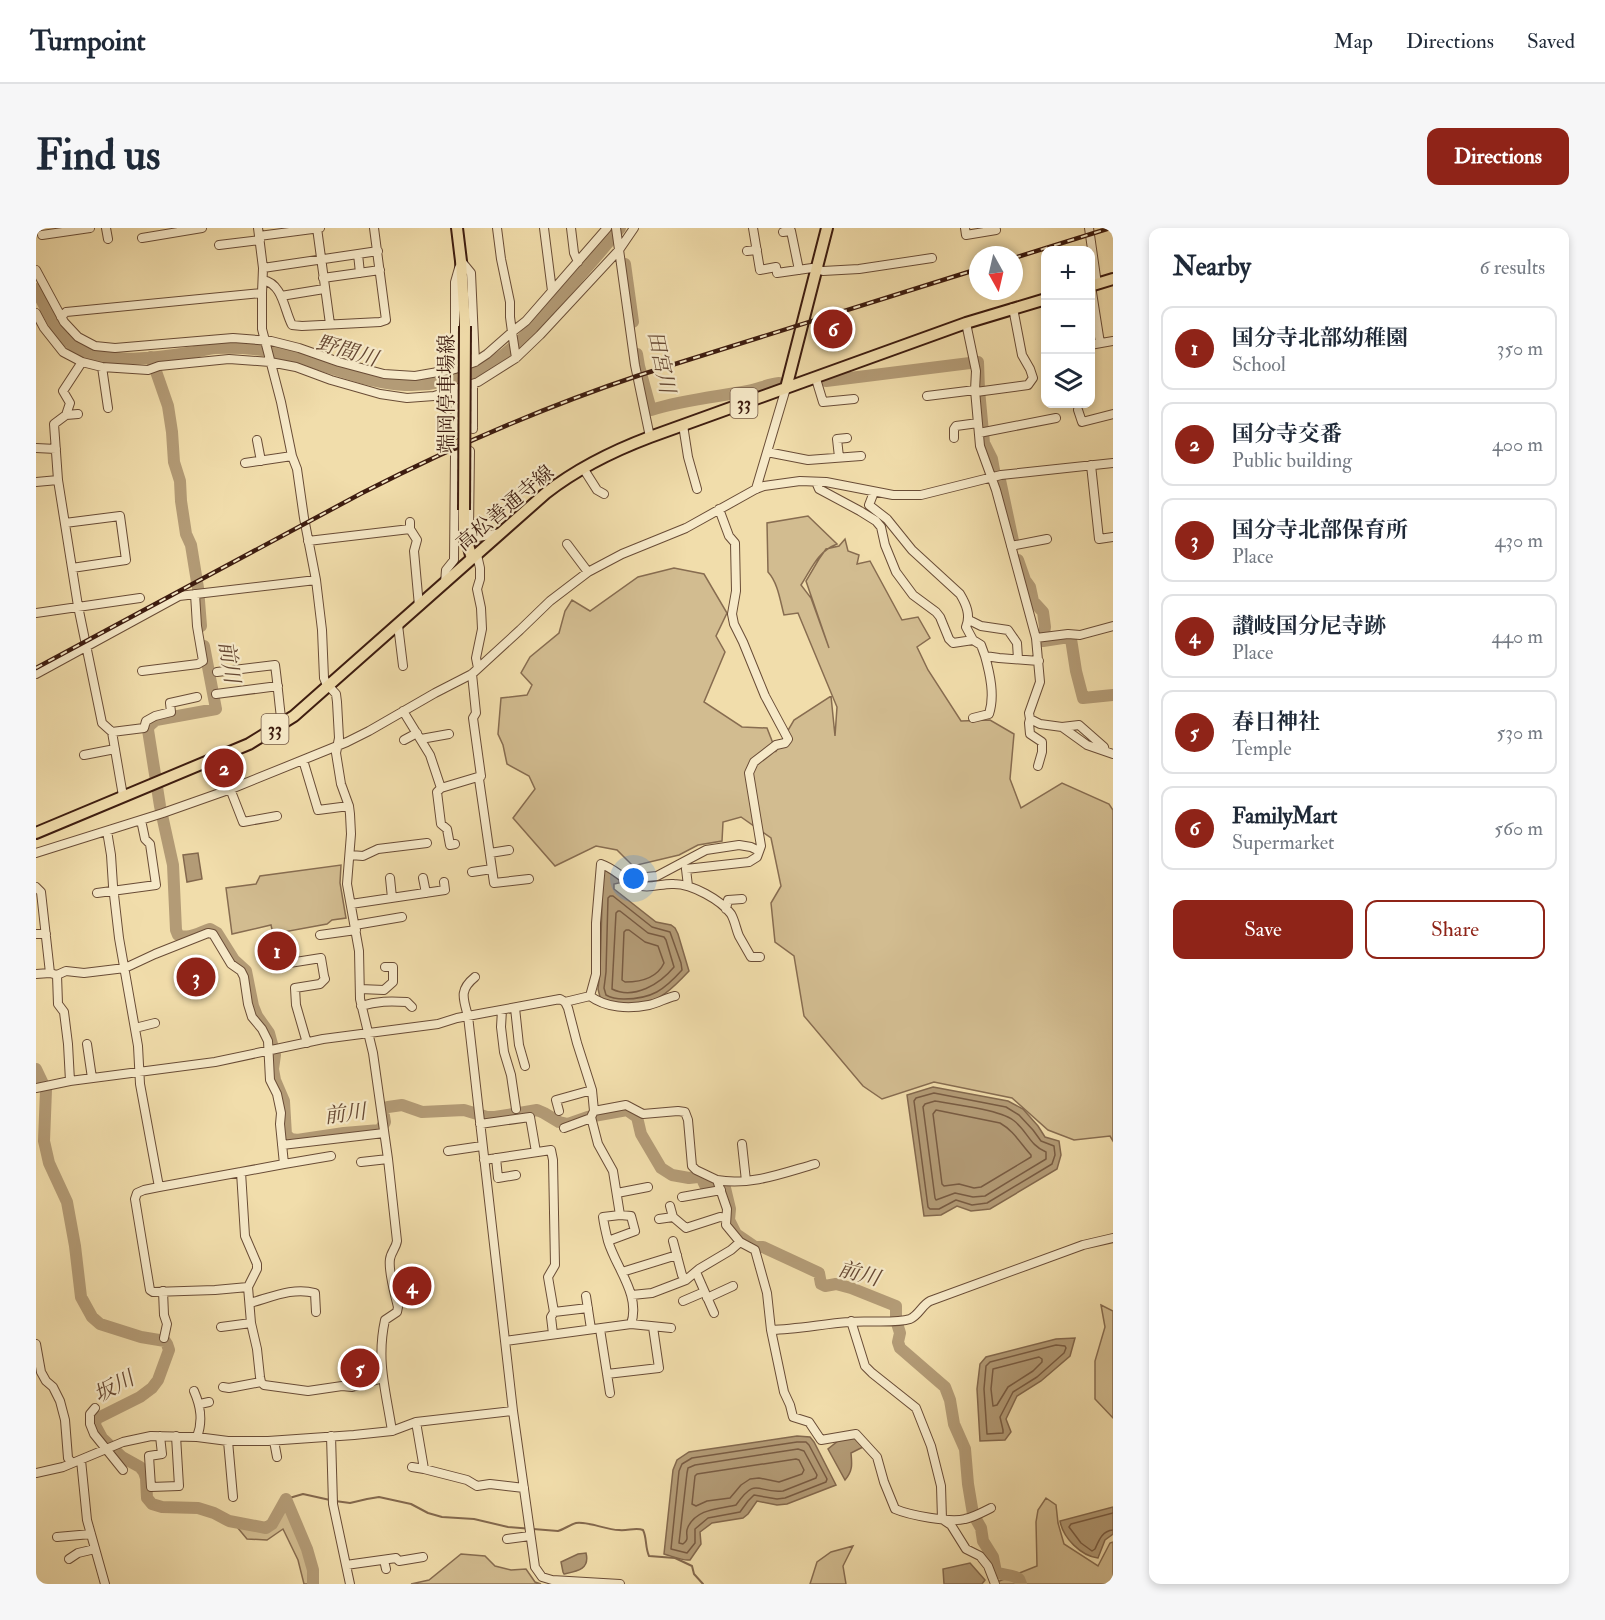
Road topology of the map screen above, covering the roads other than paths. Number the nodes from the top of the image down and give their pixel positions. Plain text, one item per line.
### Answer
1 (90, 228) edge
2 (106, 228) edge
3 (202, 228) edge
4 (318, 228) edge
5 (374, 228) edge
6 (457, 228) edge
7 (497, 228) edge
8 (544, 228) edge
9 (571, 228) edge
10 (607, 228) edge
11 (616, 228) edge
12 (634, 228) edge
13 (753, 228) edge
14 (828, 228) edge
15 (965, 228) edge
16 (1089, 228) edge
17 (996, 230) dead end
18 (47, 232) edge
19 (783, 232) dead end
20 (259, 235) edge
21 (142, 238) dead end
22 (108, 239) dead end
23 (219, 245) dead end
24 (765, 246) dead end
25 (1090, 246) edge
26 (618, 248) junction
27 (757, 248) junction
28 (378, 251) junction
29 (747, 251) dead end
30 (358, 254) junction
31 (932, 258) dead end
32 (321, 260) junction
33 (461, 261) junction
34 (578, 262) junction
35 (263, 268) junction
36 (817, 269) junction
37 (36, 270) edge
38 (380, 270) junction
39 (799, 270) junction
40 (360, 273) junction
41 (323, 278) junction
42 (1113, 279) edge
43 (263, 280) junction
44 (1095, 284) edge
45 (324, 289) junction
46 (552, 291) junction
47 (262, 293) junction
48 (281, 296) junction
49 (1041, 300) edge
50 (1095, 300) edge
51 (1013, 308) junction
52 (36, 313) edge
53 (61, 317) junction
54 (966, 323) junction
55 (330, 324) junction
56 (512, 333) junction
57 (265, 341) junction
58 (1113, 341) edge
59 (1100, 343) junction
60 (1095, 344) edge
61 (516, 357) junction
62 (269, 361) junction
63 (82, 362) junction
64 (475, 362) junction
65 (102, 367) junction
66 (455, 369) junction
67 (816, 379) junction
68 (473, 384) junction
69 (786, 388) junction
70 (456, 390) junction
71 (977, 391) junction
72 (927, 396) dead end
73 (854, 399) dead end
74 (108, 408) dead end
75 (1078, 410) dead end
76 (78, 414) dead end
77 (66, 415) junction
78 (1113, 415) edge
79 (1056, 418) dead end
80 (978, 423) junction
81 (683, 425) junction
82 (983, 432) junction
83 (650, 437) junction
84 (847, 438) dead end
85 (954, 438) dead end
86 (257, 440) dead end
87 (36, 447) edge
88 (56, 449) junction
89 (767, 452) junction
90 (292, 456) junction
91 (861, 456) dead end
92 (838, 457) junction
93 (261, 461) junction
94 (245, 463) dead end
95 (1113, 463) edge
96 (1091, 465) junction
97 (583, 468) junction
98 (992, 477) junction
99 (58, 480) junction
100 (36, 482) edge
101 (816, 482) junction
102 (697, 489) dead end
103 (756, 489) junction
104 (874, 492) junction
105 (604, 494) dead end
106 (719, 509) junction
107 (65, 523) junction
108 (501, 533) junction
109 (1113, 537) edge
110 (1047, 539) dead end
111 (308, 541) junction
112 (567, 544) dead end
113 (1011, 546) junction
114 (474, 557) junction
115 (72, 568) junction
116 (588, 572) junction
117 (316, 580) junction
118 (445, 583) junction
119 (195, 594) junction
120 (140, 598) dead end
121 (78, 606) junction
122 (419, 606) junction
123 (36, 613) edge
124 (969, 620) junction
125 (398, 625) junction
126 (1113, 626) edge
127 (1041, 638) junction
128 (973, 640) junction
129 (87, 646) junction
130 (985, 656) junction
131 (1018, 659) junction
132 (1039, 661) junction
133 (403, 666) dead end
134 (142, 671) dead end
135 (475, 671) junction
136 (217, 672) dead end
137 (36, 674) edge
138 (278, 686) junction
139 (329, 687) junction
140 (216, 694) dead end
141 (197, 697) dead end
142 (403, 711) junction
143 (973, 718) dead end
144 (1030, 719) junction
145 (282, 725) junction
146 (1062, 728) junction
147 (112, 732) junction
148 (449, 734) dead end
149 (419, 736) junction
150 (404, 740) dead end
151 (337, 746) junction
152 (115, 749) junction
153 (1109, 753) edge
154 (84, 755) dead end
155 (221, 756) junction
156 (303, 760) junction
157 (1038, 766) dead end
158 (481, 776) junction
159 (441, 788) junction
160 (231, 789) junction
161 (123, 796) junction
162 (349, 806) junction
163 (277, 816) dead end
164 (141, 820) junction
165 (106, 831) junction
166 (36, 833) edge
167 (427, 843) dead end
168 (449, 845) dead end
169 (509, 850) dead end
170 (759, 851) junction
171 (36, 853) edge
172 (490, 853) junction
173 (350, 855) junction
174 (492, 869) junction
175 (472, 872) dead end
176 (390, 878) dead end
177 (423, 878) dead end
178 (529, 879) dead end
179 (625, 879) junction
180 (444, 882) dead end
181 (688, 886) junction
182 (36, 887) edge
183 (113, 891) junction
184 (97, 893) dead end
185 (426, 893) junction
186 (392, 898) junction
187 (742, 899) dead end
188 (351, 904) junction
189 (726, 909) junction
190 (40, 911) edge
191 (402, 917) dead end
192 (355, 928) junction
193 (36, 934) edge
194 (46, 934) junction
195 (320, 935) dead end
196 (760, 957) dead end
197 (283, 964) dead end
198 (385, 967) dead end
199 (125, 968) junction
200 (36, 974) edge
201 (53, 974) junction
202 (475, 977) dead end
203 (360, 989) junction
204 (590, 996) junction
205 (675, 996) dead end
206 (565, 1002) junction
207 (361, 1006) junction
208 (412, 1007) dead end
209 (514, 1008) junction
210 (502, 1010) junction
211 (468, 1016) junction
212 (155, 1023) dead end
213 (135, 1028) junction
214 (368, 1034) junction
215 (307, 1043) junction
216 (87, 1044) dead end
217 (268, 1051) junction
218 (525, 1066) dead end
219 (139, 1072) junction
220 (92, 1078) junction
221 (70, 1081) junction
222 (41, 1087) edge
223 (592, 1090) junction
224 (516, 1108) dead end
225 (559, 1111) dead end
226 (593, 1115) junction
227 (479, 1120) junction
228 (564, 1128) dead end
229 (384, 1132) junction
230 (743, 1144) dead end
231 (282, 1145) junction
232 (482, 1146) junction
233 (448, 1151) dead end
234 (536, 1152) junction
235 (331, 1156) dead end
236 (496, 1158) junction
237 (388, 1159) junction
238 (484, 1160) junction
239 (361, 1162) dead end
240 (284, 1164) junction
241 (815, 1164) dead end
242 (241, 1172) junction
243 (516, 1175) dead end
244 (717, 1180) junction
245 (746, 1181) junction
246 (159, 1187) junction
247 (648, 1187) dead end
248 (721, 1190) junction
249 (617, 1193) junction
250 (682, 1197) dead end
251 (670, 1206) dead end
252 (620, 1215) junction
253 (673, 1217) junction
254 (726, 1218) junction
255 (658, 1219) dead end
256 (1113, 1238) edge
257 (608, 1241) junction
258 (673, 1241) dead end
259 (740, 1242) junction
260 (677, 1255) junction
261 (622, 1272) junction
262 (696, 1272) junction
263 (686, 1280) junction
264 (733, 1286) dead end
265 (248, 1287) junction
266 (163, 1291) junction
267 (706, 1295) junction
268 (586, 1296) dead end
269 (632, 1296) junction
270 (683, 1301) dead end
271 (250, 1303) junction
272 (588, 1308) junction
273 (316, 1312) dead end
274 (554, 1312) junction
275 (714, 1313) dead end
276 (851, 1321) junction
277 (251, 1323) junction
278 (631, 1324) junction
279 (653, 1326) junction
280 (222, 1327) dead end
281 (671, 1328) dead end
282 (596, 1329) junction
283 (771, 1330) junction
284 (554, 1334) junction
285 (164, 1338) dead end
286 (505, 1341) junction
287 (36, 1344) edge
288 (38, 1361) edge
289 (607, 1374) junction
290 (383, 1378) junction
291 (261, 1382) junction
292 (223, 1387) dead end
293 (194, 1391) dead end
294 (610, 1393) dead end
295 (209, 1402) dead end
296 (200, 1404) junction
297 (95, 1408) dead end
298 (513, 1411) junction
299 (416, 1422) junction
300 (392, 1431) junction
301 (160, 1436) junction
302 (176, 1436) junction
303 (331, 1436) junction
304 (197, 1437) junction
305 (228, 1441) junction
306 (274, 1441) junction
307 (111, 1447) junction
308 (277, 1457) dead end
309 (81, 1460) junction
310 (72, 1463) junction
311 (412, 1467) dead end
312 (424, 1469) junction
313 (123, 1470) dead end
314 (36, 1473) edge
315 (524, 1488) junction
316 (233, 1497) dead end
317 (991, 1508) dead end
318 (942, 1519) junction
319 (529, 1531) junction
320 (91, 1534) junction
321 (57, 1537) dead end
322 (507, 1539) dead end
323 (95, 1550) junction
324 (423, 1557) dead end
325 (69, 1559) dead end
326 (384, 1560) junction
327 (346, 1565) junction
328 (386, 1569) dead end
329 (105, 1584) edge
330 (350, 1584) edge
331 (620, 1584) edge
332 (994, 1584) edge

1 - 18 street
2 - 22 street
3 - 21 street
4 - 20 street
4 - 32 street
5 - 28 street
6 - 33 main road, 端岡停車場線
7 - 56 street
8 - 46 street
9 - 34 street
10 - 34 street
11 - 26 street
12 - 26 street
13 - 27 street
14 - 36 main road
15 - 17 street
16 - 25 street
19 - 39 street
20 - 23 street
20 - 35 street
24 - 27 street
26 - 61 street
26 - 83 street
27 - 29 street
27 - 39 street
28 - 30 street
28 - 38 street
30 - 32 street
30 - 40 street
31 - 36 street
32 - 35 street
32 - 41 street
33 - 64 street
33 - 66 street
33 - 114 main road, 端岡停車場線, bridge
34 - 46 street
35 - 43 street
36 - 39 street
36 - 69 main road
37 - 53 street
38 - 40 street
38 - 55 street
40 - 41 street
41 - 45 street
42 - 44 main road
43 - 47 street
43 - 48 street
45 - 48 street
45 - 55 street
46 - 56 street
47 - 53 street
47 - 57 street
48 - 55 street
49 - 51 main road, 高松善通寺線 / 33
50 - 59 street
51 - 54 main road, 高松善通寺線 / 33
51 - 71 street
52 - 63 street
53 - 57 street
54 - 67 main road, 高松善通寺線 / 33
54 - 71 street
56 - 61 street
56 - 64 street
57 - 62 street
57 - 66 street
58 - 59 street
59 - 60 street
61 - 68 street
62 - 65 street
62 - 70 street
62 - 90 street
63 - 65 street
63 - 77 street
64 - 66 street
65 - 74 street
67 - 69 main road, 高松善通寺線 / 33
67 - 73 street
68 - 70 street
68 - 70 street
69 - 81 main road, 高松善通寺線 / 33
69 - 89 street
71 - 72 street
71 - 80 street
75 - 78 street
76 - 77 street
77 - 88 street
79 - 82 street
80 - 82 street
80 - 85 street
81 - 83 main road, 高松善通寺線 / 33
81 - 102 street
82 - 98 street
83 - 97 main road, 高松善通寺線 / 33
84 - 92 street
86 - 93 street
87 - 88 street
88 - 99 street
89 - 92 street
89 - 103 street
90 - 93 street
90 - 111 street
91 - 92 street
93 - 94 street
95 - 96 street
96 - 98 street
96 - 109 street
97 - 105 street
97 - 108 main road, 高松善通寺線 / 33
98 - 104 street
98 - 113 street
99 - 100 street
99 - 107 street
101 - 103 street
101 - 104 street
101 - 128 street
103 - 106 street
104 - 124 street
106 - 116 street
106 - 170 street
107 - 115 street
107 - 115 street
108 - 114 main road, 高松善通寺線 / 33
108 - 118 street
110 - 113 street
111 - 117 street
111 - 122 street
112 - 116 street
113 - 127 street
114 - 118 main road, 高松善通寺線 / 33
114 - 135 street
115 - 121 street
116 - 135 street
117 - 119 street
117 - 139 street
118 - 122 main road, 高松善通寺線 / 33
119 - 129 street
119 - 134 street
120 - 121 street
121 - 123 street
121 - 129 street
122 - 125 main road, 高松善通寺線 / 33
124 - 128 street
124 - 131 street
125 - 133 street
125 - 139 main road, 高松善通寺線 / 33
126 - 127 street
127 - 132 street
128 - 130 street
129 - 137 street
129 - 147 street
130 - 131 street
130 - 143 street
131 - 132 street
132 - 144 street
135 - 142 street
135 - 158 street
136 - 138 street
138 - 140 street
138 - 145 street
139 - 145 main road, 高松善通寺線 / 33
139 - 151 street
141 - 147 street
142 - 149 street
142 - 151 street
144 - 146 street
144 - 157 street
145 - 155 main road, 高松善通寺線 / 33
146 - 153 street
146 - 153 street
147 - 152 street
148 - 149 street
149 - 150 street
149 - 159 street
151 - 156 street
151 - 162 street
152 - 154 street
152 - 161 street
155 - 160 street
155 - 161 main road, 高松善通寺線 / 33
156 - 160 street
156 - 162 street
158 - 159 street
158 - 172 street
159 - 168 street
160 - 163 street
160 - 164 street
161 - 166 main road, 高松善通寺線 / 33
162 - 173 street
164 - 165 street
164 - 183 street
165 - 171 street
165 - 183 street
167 - 173 street
169 - 172 street
170 - 179 street
170 - 181 street
172 - 174 street
173 - 188 street
174 - 175 street
174 - 178 street
176 - 186 street
177 - 185 street
179 - 181 street
179 - 204 street
180 - 185 street
181 - 189 street
182 - 190 street
183 - 184 street
183 - 199 street
185 - 186 street
186 - 188 street
187 - 189 street
188 - 192 street
189 - 196 street
190 - 194 street
191 - 192 street
192 - 195 street
192 - 203 street
193 - 194 street
194 - 201 street
197 - 215 street
198 - 203 street
199 - 201 street
199 - 213 street
199 - 217 street
200 - 201 street
201 - 221 street
202 - 211 street
203 - 207 street
204 - 205 street
204 - 206 street
206 - 209 street
206 - 223 street
207 - 208 street
207 - 214 street
209 - 210 street
209 - 218 street
210 - 211 street
210 - 224 street
211 - 214 street
211 - 227 street
212 - 213 street
213 - 219 street
214 - 215 street
214 - 229 street
215 - 217 street
216 - 220 street
217 - 219 street
217 - 231 street
219 - 220 street
219 - 246 street
220 - 221 street
221 - 222 street
223 - 225 street
223 - 226 street
226 - 228 street
226 - 244 street
226 - 249 street
227 - 232 street
227 - 234 street
229 - 231 street
229 - 237 street
230 - 245 street
231 - 240 street
232 - 233 street
232 - 238 street
234 - 236 street
234 - 274 street
235 - 240 street
236 - 238 street
236 - 243 street
237 - 239 street
237 - 290 street
238 - 286 street
240 - 242 street
241 - 245 street
242 - 246 street
242 - 265 street
244 - 245 street
244 - 248 street
246 - 266 street
247 - 249 street
248 - 250 street
248 - 254 street
249 - 252 street
251 - 253 street
252 - 257 street
252 - 257 street
253 - 254 street
253 - 255 street
254 - 259 street
256 - 276 street
257 - 261 street
258 - 260 street
259 - 262 street
259 - 283 street
260 - 261 street
260 - 263 street
261 - 269 street
262 - 263 street
262 - 267 street
263 - 269 street
264 - 267 street
265 - 266 street
265 - 271 street
266 - 285 street
267 - 270 street
267 - 275 street
268 - 272 street
269 - 278 street
271 - 273 street
271 - 277 street
272 - 274 street
272 - 282 street
274 - 284 street
276 - 283 street
276 - 318 street
277 - 280 street
277 - 291 street
278 - 279 street
278 - 282 street
279 - 281 street
279 - 289 street
282 - 284 street
282 - 289 street
283 - 318 street
284 - 286 street
286 - 298 street
287 - 288 street
288 - 310 street
289 - 294 street
290 - 291 street
290 - 300 street
291 - 292 street
293 - 296 street
295 - 296 street
296 - 304 street
297 - 307 street
298 - 299 street
298 - 315 street
299 - 300 street
299 - 312 street
300 - 303 street
301 - 302 street
301 - 302 street
301 - 307 street
302 - 304 street
303 - 306 street
303 - 327 street
304 - 305 street
305 - 306 street
305 - 316 street
306 - 308 street
307 - 309 street
307 - 313 street
309 - 310 street
309 - 320 street
310 - 314 street
311 - 312 street
312 - 315 street
315 - 319 street
317 - 318 street
318 - 332 street
319 - 322 street
319 - 331 street
320 - 321 street
320 - 323 street
323 - 325 street
323 - 329 street
324 - 326 street
326 - 327 street
326 - 328 street
327 - 330 street

